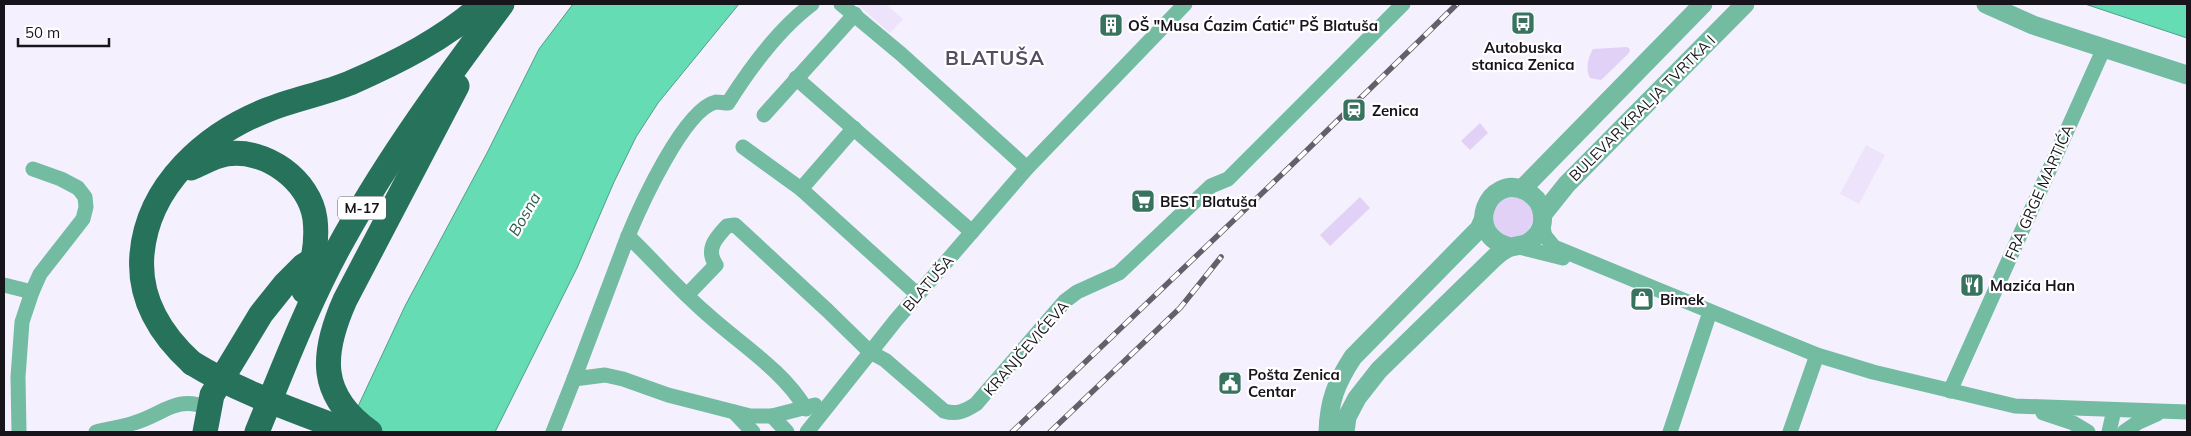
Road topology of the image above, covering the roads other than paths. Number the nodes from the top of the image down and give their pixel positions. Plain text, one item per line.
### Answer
1 (483, 4) edge
2 (502, 4) edge
3 (515, 4) edge
4 (812, 4) edge
5 (841, 4) edge
6 (1185, 4) edge
7 (1403, 4) edge
8 (1704, 4) edge
9 (1745, 4) edge
10 (1986, 4) edge
11 (855, 14) junction
12 (2104, 48) junction
13 (2187, 75) edge
14 (796, 78) junction
15 (764, 115) dead end
16 (854, 128) junction
17 (743, 147) dead end
18 (1027, 168) junction
19 (33, 169) dead end
20 (801, 189) junction
21 (1522, 189) junction
22 (155, 206) junction
23 (1542, 219) junction
24 (1483, 220) junction
25 (972, 232) junction
26 (628, 236) junction
27 (1515, 247) junction
28 (314, 259) junction
29 (1592, 263) junction
30 (4, 285) edge
31 (32, 292) junction
32 (688, 295) junction
33 (918, 295) junction
34 (1710, 312) junction
35 (870, 352) junction
36 (1817, 355) junction
37 (574, 379) junction
38 (1950, 391) junction
39 (832, 399) junction
40 (2015, 406) junction
41 (208, 408) junction
42 (806, 408) junction
43 (2114, 410) junction
44 (734, 412) junction
45 (2162, 412) junction
46 (2187, 412) edge
47 (772, 416) junction
48 (19, 432) edge
49 (96, 432) edge
50 (205, 432) edge
51 (246, 432) edge
52 (257, 432) edge
53 (350, 432) edge
54 (370, 432) edge
55 (553, 432) edge
56 (753, 432) edge
57 (787, 432) edge
58 (807, 432) edge
59 (1328, 432) edge
60 (1345, 432) edge
61 (1670, 432) edge
62 (1790, 432) edge
63 (2088, 432) edge
64 (2109, 432) edge
65 (2124, 432) edge

1 - 22 highway
2 - 52 highway, M-17
3 - 54 highway
4 - 26 street
5 - 11 street
6 - 18 street, BLATUŠA
7 - 35 street, KRANJČEVIĆEVA
8 - 21 street, BULEVAR KRALJA TVRTKA I
9 - 23 street, BULEVAR KRALJA TVRTKA I
10 - 12 street
11 - 14 street
11 - 18 street
12 - 13 street
12 - 38 street, FRA GRGE MARTIĆA
14 - 15 street
14 - 16 street
16 - 20 street
16 - 25 street
17 - 20 street
18 - 25 street, BLATUŠA
19 - 31 street
20 - 33 street
21 - 23 street
21 - 24 street
22 - 28 highway
22 - 53 highway, bridge
23 - 27 street, BULEVAR KRALJA TVRTKA I
23 - 29 street
24 - 27 street
24 - 59 street
25 - 33 street, BLATUŠA
26 - 32 street
26 - 37 street
27 - 29 street
27 - 60 street, BULEVAR KRALJA TVRTKA I
28 - 41 highway
28 - 51 highway
29 - 34 street
30 - 31 street
31 - 48 street
32 - 35 street, KRANJČEVIĆEVA
32 - 42 street
33 - 35 street, BLATUŠA
34 - 36 street
34 - 61 street
35 - 39 street, BLATUŠA
36 - 38 street
36 - 62 street
37 - 44 street
37 - 55 street
38 - 40 street
39 - 42 street
39 - 58 street, BLATUŠA
40 - 43 street
40 - 63 street
41 - 49 street
41 - 50 highway
42 - 47 street
43 - 45 street
43 - 64 street
44 - 47 street
44 - 56 street
45 - 46 street
45 - 65 street
47 - 57 street

